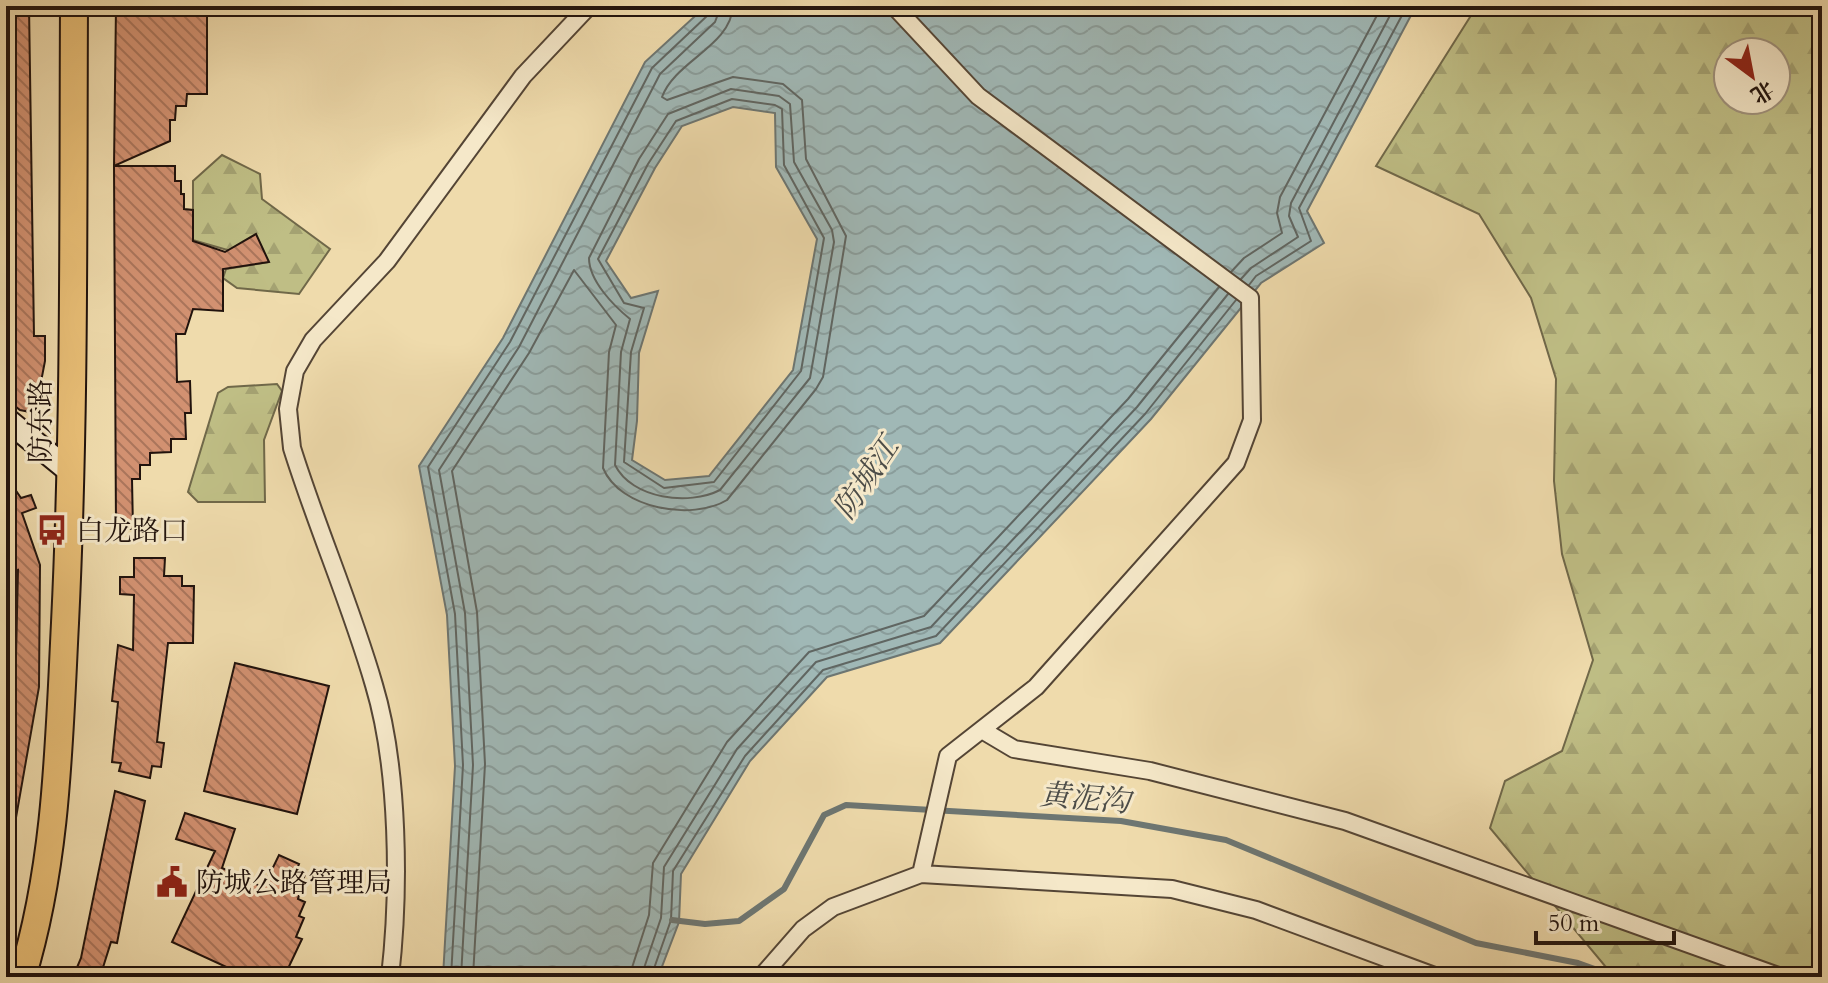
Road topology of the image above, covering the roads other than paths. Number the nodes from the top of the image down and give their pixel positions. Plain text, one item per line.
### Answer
1 (74, 6) edge
2 (589, 6) edge
3 (894, 6) edge
4 (6, 419) edge
5 (72, 473) junction
6 (982, 730) junction
7 (921, 874) junction
8 (22, 977) edge
9 (390, 977) edge
10 (761, 977) edge
11 (1437, 977) edge
12 (1781, 977) edge

1 - 5 main road, 防东路
2 - 9 street
3 - 6 street
4 - 5 street
5 - 8 main road, 防东路
6 - 7 street
6 - 12 street
7 - 10 street
7 - 11 street

